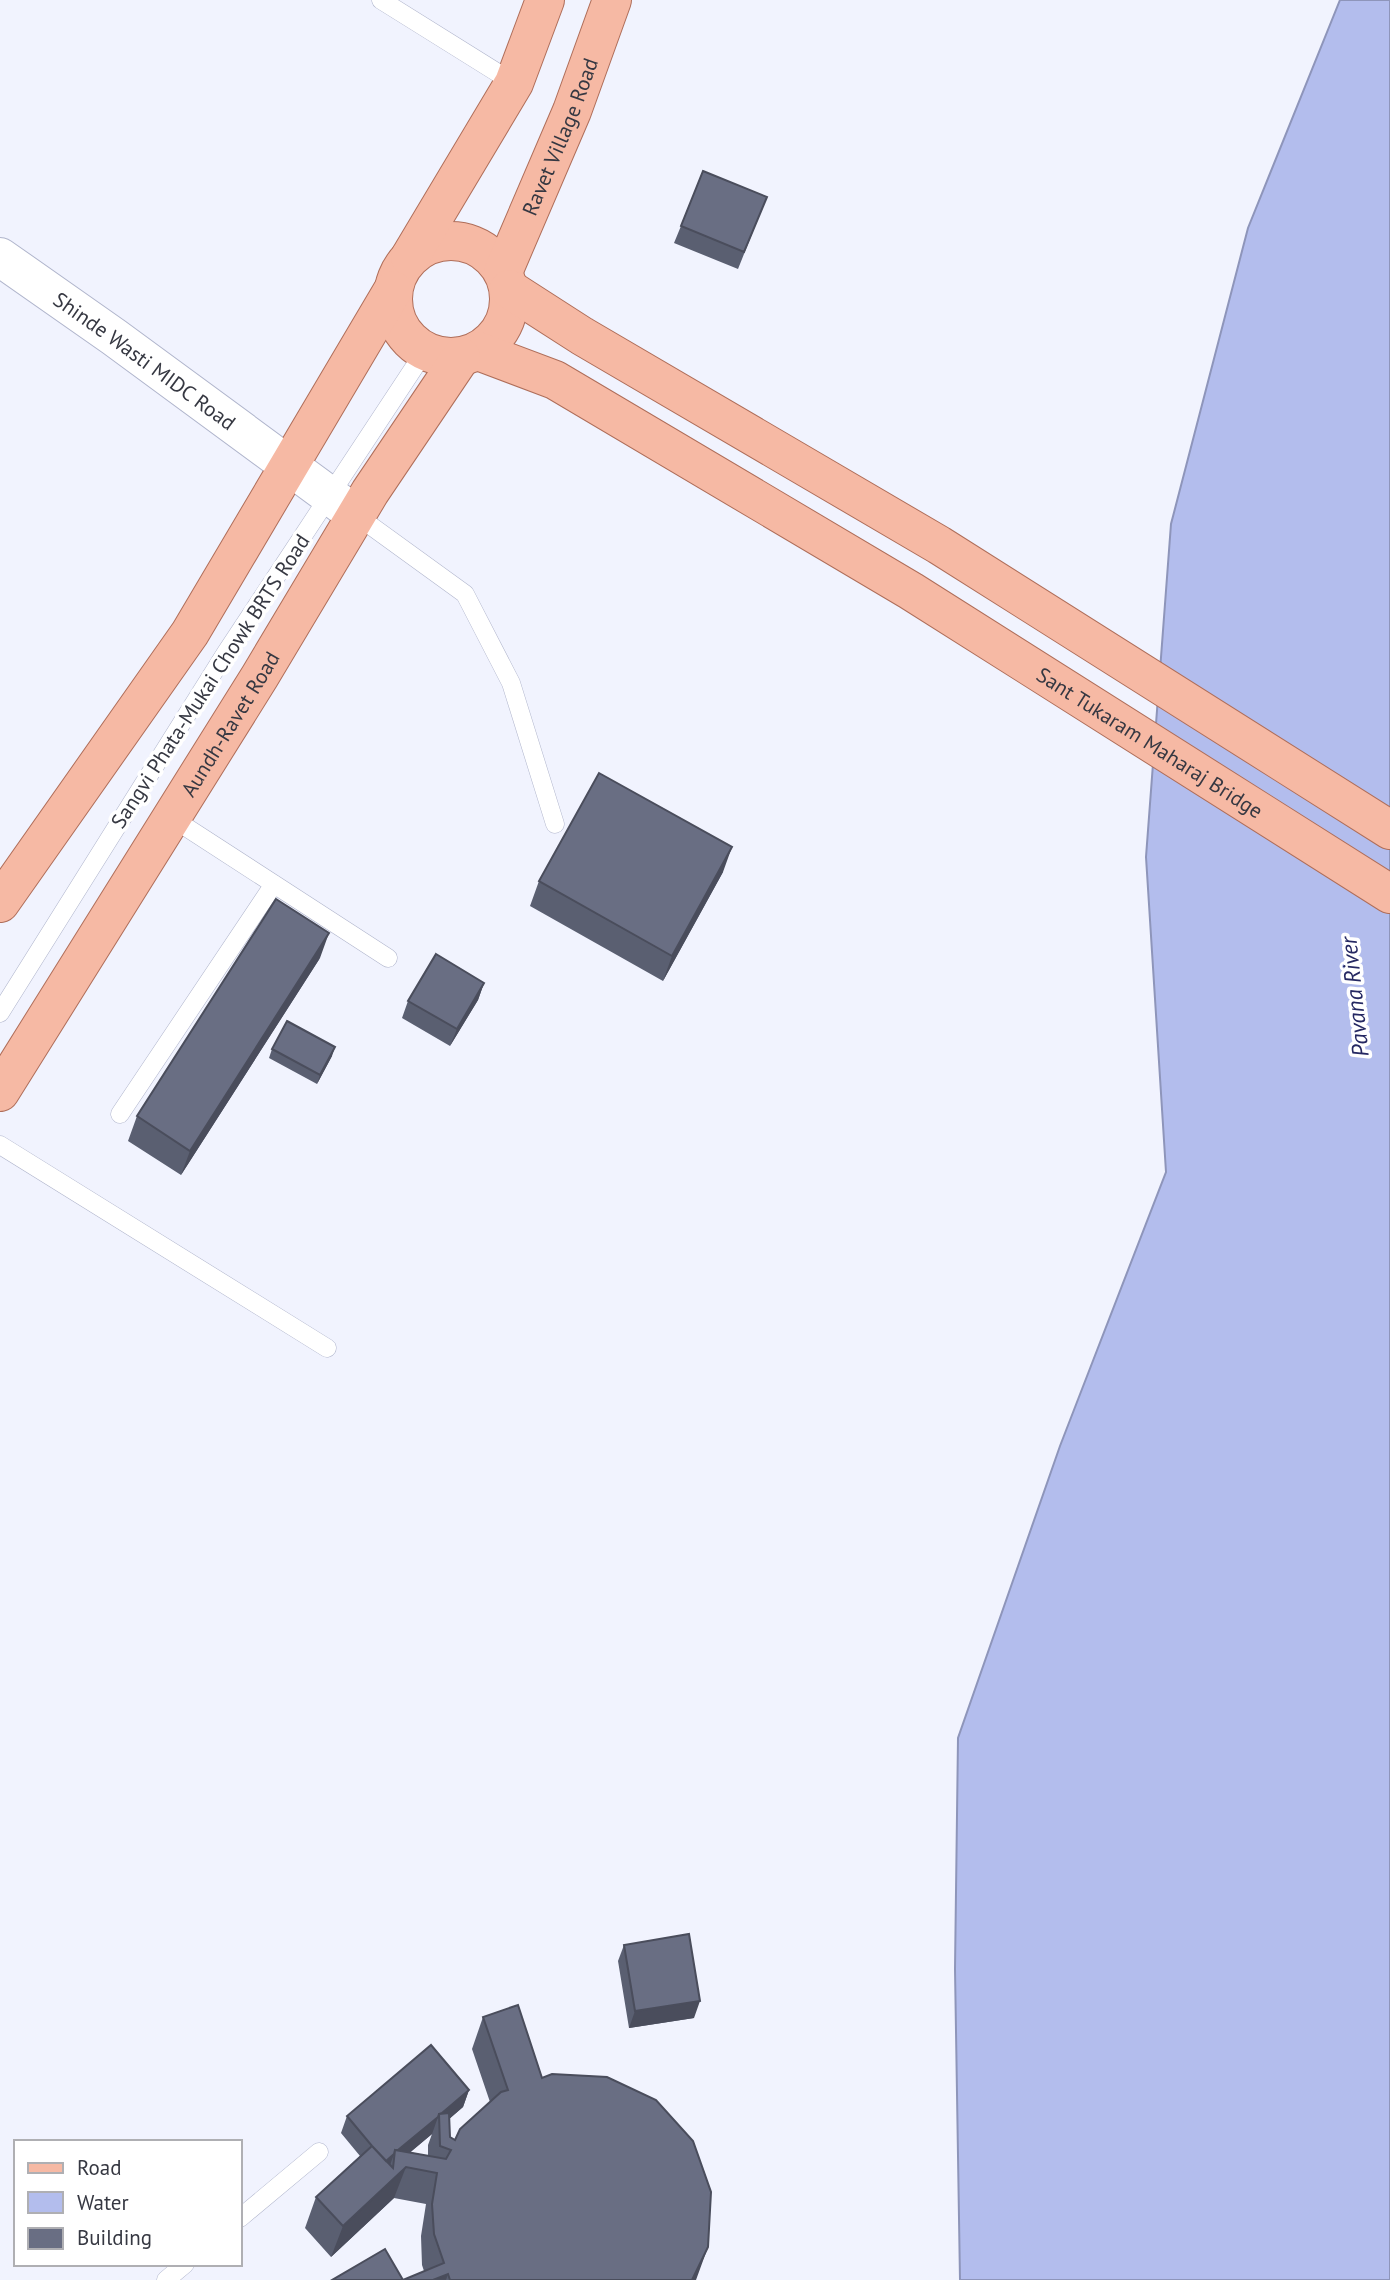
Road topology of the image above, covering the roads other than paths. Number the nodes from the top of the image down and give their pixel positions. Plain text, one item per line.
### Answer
1 (381, 0) edge
2 (545, 0) edge
3 (612, 0) edge
4 (514, 83) junction
5 (0, 257) edge
6 (402, 274) junction
7 (506, 280) junction
8 (454, 353) junction
9 (290, 465) junction
10 (343, 505) junction
11 (172, 818) junction
12 (555, 824) dead end
13 (1390, 830) edge
14 (274, 884) junction
15 (1390, 894) edge
16 (0, 903) edge
17 (388, 958) dead end
18 (0, 1013) edge
19 (0, 1092) edge
20 (120, 1114) dead end
21 (0, 1145) edge
22 (327, 1348) dead end
23 (318, 2152) dead end
24 (242, 2216) edge
25 (183, 2266) edge
26 (166, 2280) edge

1 - 4 lane
2 - 4 main road
3 - 7 main road, Ravet Village Road
4 - 6 main road
5 - 9 street, Shinde Wasti MIDC Road
6 - 7 main road
6 - 8 main road
6 - 9 main road
7 - 8 main road
7 - 13 main road
8 - 10 main road, Aundh-Ravet Road
8 - 15 main road, Sant Tukaram Maharaj Bridge
9 - 10 street, Shinde Wasti MIDC Road
9 - 16 main road
10 - 11 main road, Aundh-Ravet Road
10 - 12 lane
10 - 18 lane, Sangvi Phata-Mukai Chowk BRTS Road
11 - 14 lane
11 - 19 main road, Aundh-Ravet Road
14 - 17 lane
14 - 20 lane
21 - 22 lane
23 - 24 lane
25 - 26 lane

